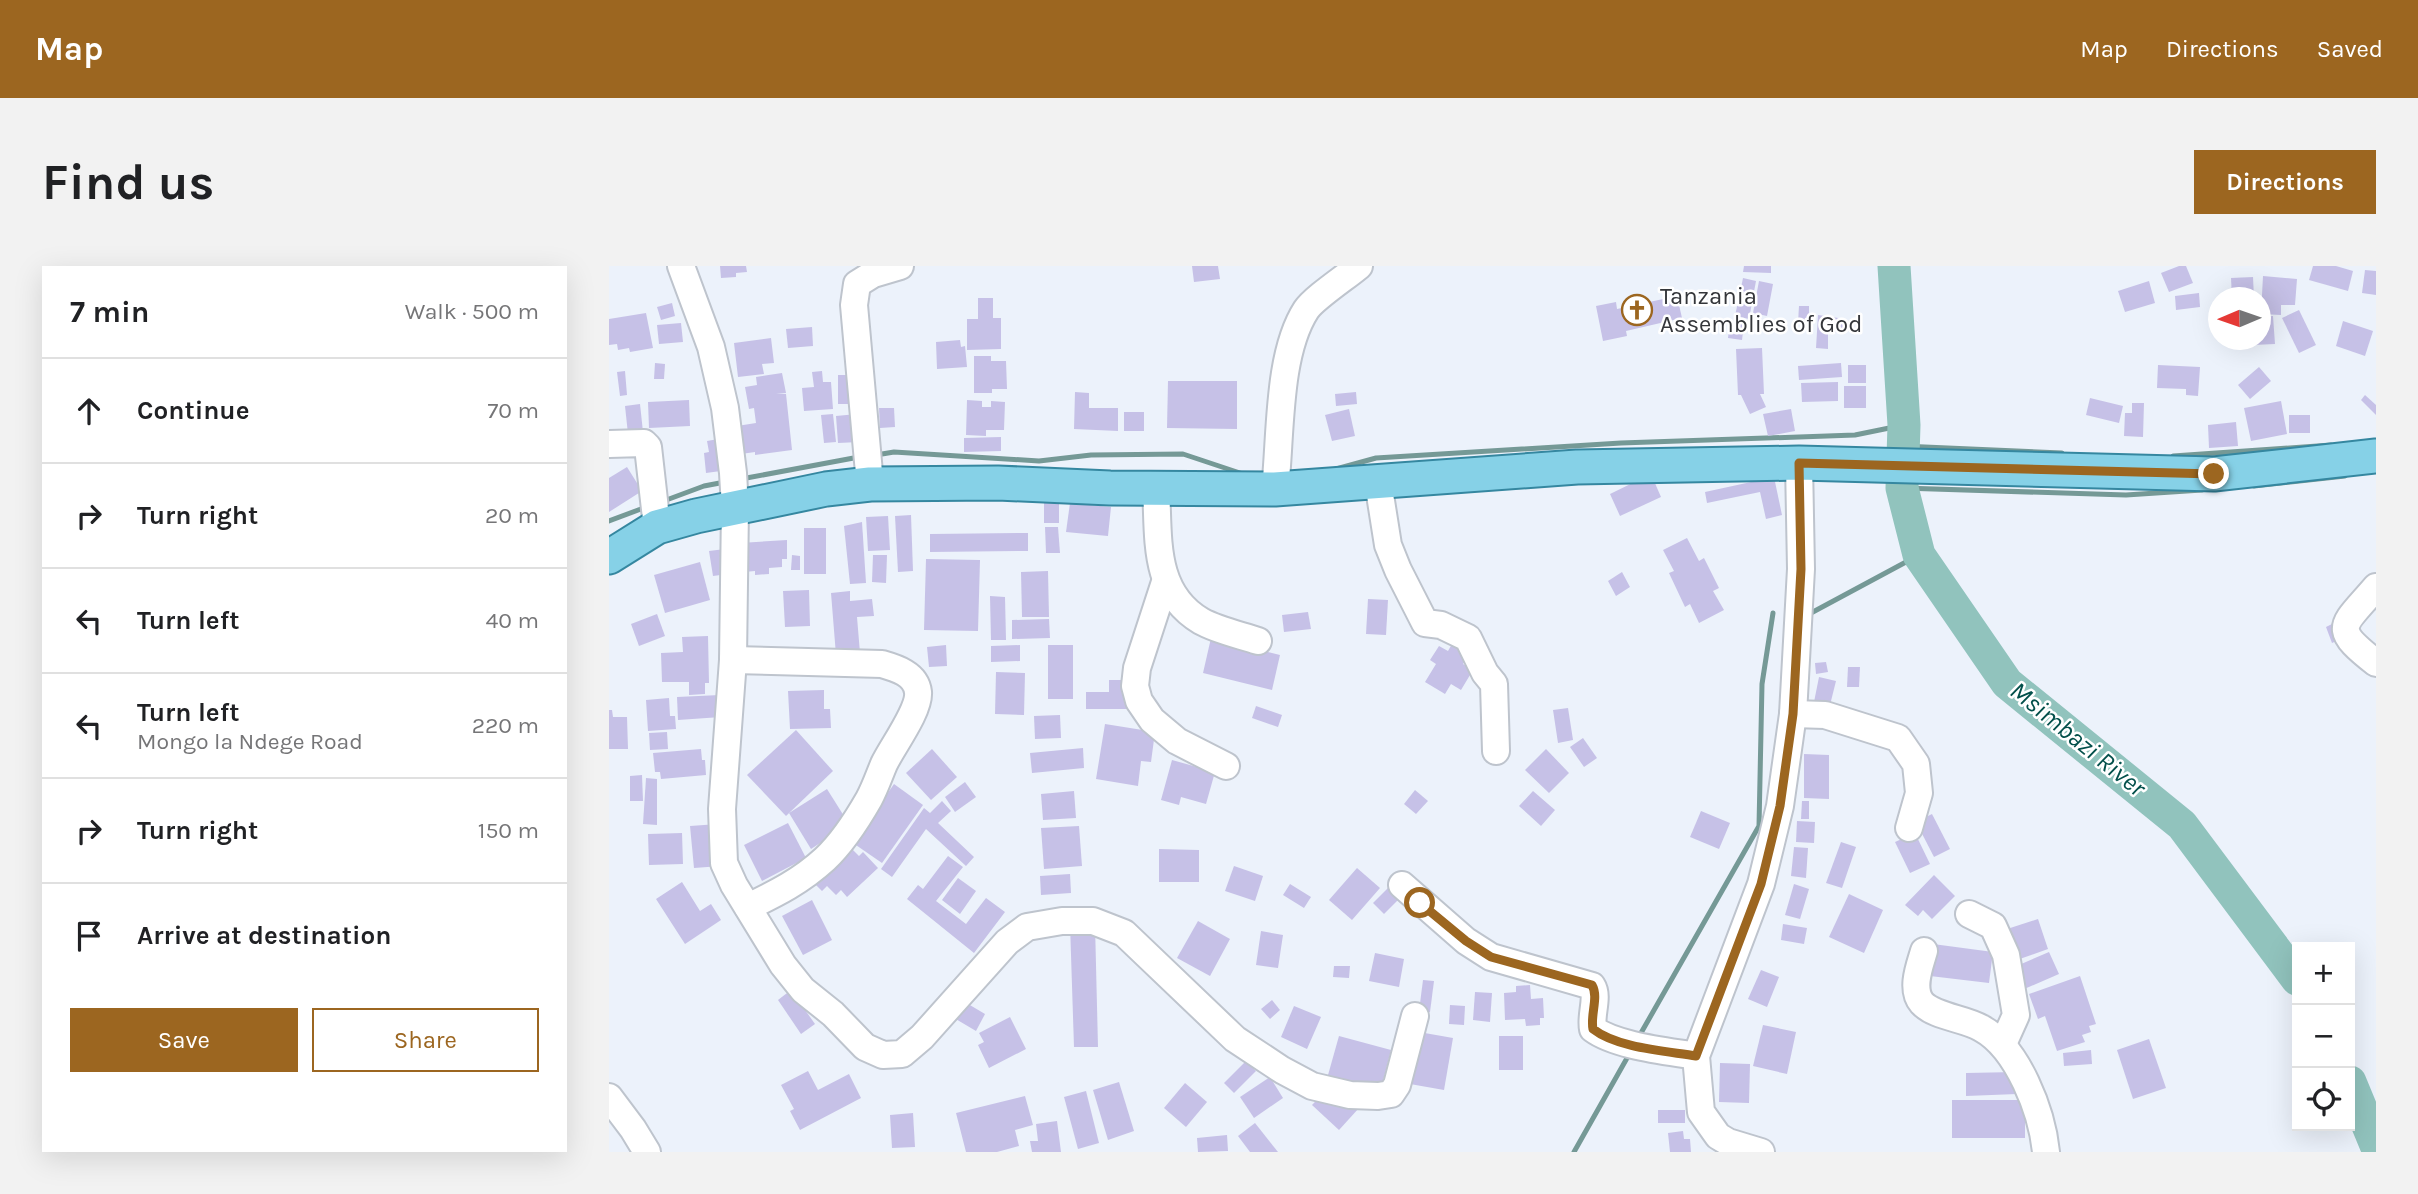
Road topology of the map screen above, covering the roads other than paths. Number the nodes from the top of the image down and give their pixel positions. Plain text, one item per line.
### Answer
1 (681, 266) edge
2 (900, 266) edge
3 (1359, 266) edge
4 (609, 444) edge
5 (2376, 456) edge
6 (1799, 463) junction
7 (1378, 482) junction
8 (870, 484) junction
9 (1156, 488) junction
10 (1275, 489) junction
11 (735, 507) junction
12 (657, 527) junction
13 (609, 557) edge
14 (1165, 582) junction
15 (2376, 587) edge
16 (1258, 641) dead end
17 (733, 660) junction
18 (2376, 663) edge
19 (1793, 714) junction
20 (1496, 751) dead end
21 (1226, 766) dead end
22 (1909, 828) dead end
23 (1402, 885) dead end
24 (748, 907) junction
25 (1969, 914) dead end
26 (1924, 951) dead end
27 (1415, 1016) dead end
28 (2003, 1044) junction
29 (1696, 1056) junction
30 (609, 1097) edge
31 (1714, 1144) edge
32 (647, 1152) edge
33 (1761, 1152) edge
34 (2046, 1152) edge

1 - 11 street
2 - 8 street
3 - 10 street
4 - 12 street
5 - 6 main road
6 - 7 main road
6 - 19 street
7 - 10 main road
7 - 20 street
8 - 9 main road
8 - 11 main road
9 - 10 main road
9 - 14 street
11 - 12 main road
11 - 17 street
12 - 13 main road
14 - 16 street
14 - 21 street
15 - 18 street
17 - 24 street
17 - 24 street
19 - 22 street
19 - 29 street
23 - 29 street
24 - 27 street
25 - 28 street
26 - 28 street
28 - 34 street
29 - 31 street
30 - 32 street
31 - 33 street

